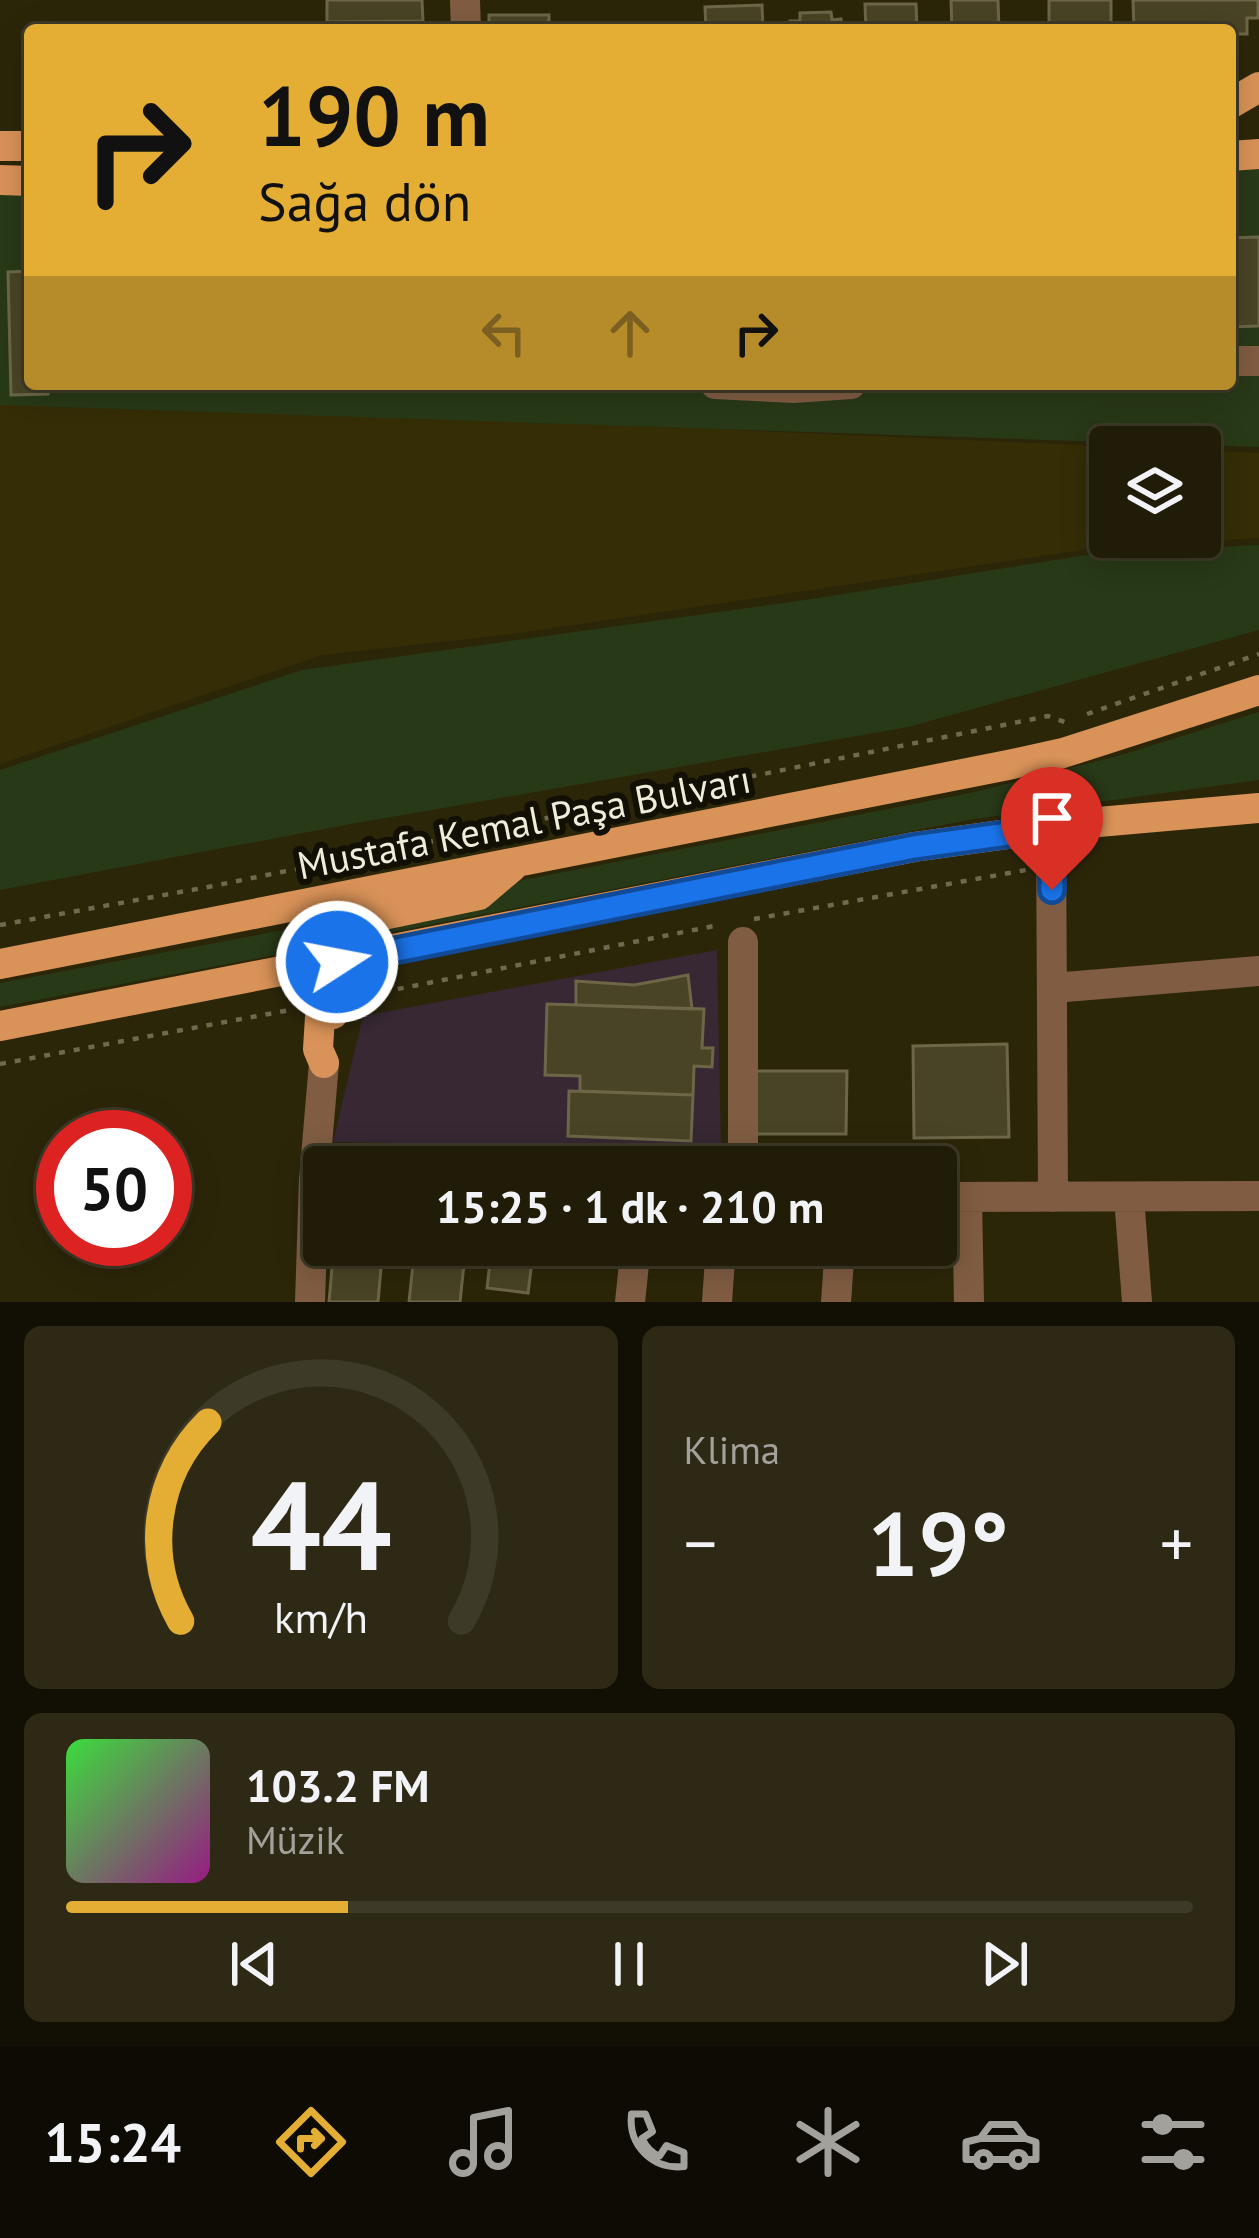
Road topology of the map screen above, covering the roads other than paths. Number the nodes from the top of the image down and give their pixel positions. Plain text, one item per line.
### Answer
1 (1259, 689) edge
2 (1259, 808) edge
3 (1062, 826) junction
4 (517, 863) junction
5 (216, 923) junction
6 (741, 928) road end
7 (330, 953) junction
8 (380, 953) junction
9 (0, 964) edge
10 (1259, 971) edge
11 (266, 976) junction
12 (1053, 988) junction
13 (327, 1008) junction
14 (0, 1026) edge
15 (324, 1063) joint
16 (320, 1146) edge
17 (743, 1146) edge
18 (1259, 1196) edge
19 (957, 1197) edge
20 (1054, 1197) junction
21 (1129, 1197) junction
22 (957, 1232) edge
23 (313, 1266) edge
24 (634, 1266) edge
25 (720, 1266) edge
26 (839, 1266) edge
27 (310, 1302) edge
28 (630, 1302) edge
29 (717, 1302) edge
30 (836, 1302) edge
31 (969, 1302) edge
32 (1137, 1302) edge

1 - 4 main road, Mustafa Kemal Paşa Bulvarı
2 - 3 main road
3 - 8 main road
3 - 12 street
4 - 5 main road, Mustafa Kemal Paşa Bulvarı
4 - 7 main road
5 - 7 main road
5 - 9 main road, Mustafa Kemal Paşa Bulvarı
6 - 17 street
7 - 8 main road
7 - 11 main road
7 - 13 main road
8 - 13 main road
10 - 12 street
11 - 13 main road
11 - 14 main road
12 - 20 street
13 - 15 main road
15 - 16 street
18 - 21 street
19 - 20 street
20 - 21 street
21 - 32 street
22 - 31 street
23 - 27 street
24 - 28 street
25 - 29 street
26 - 30 street

